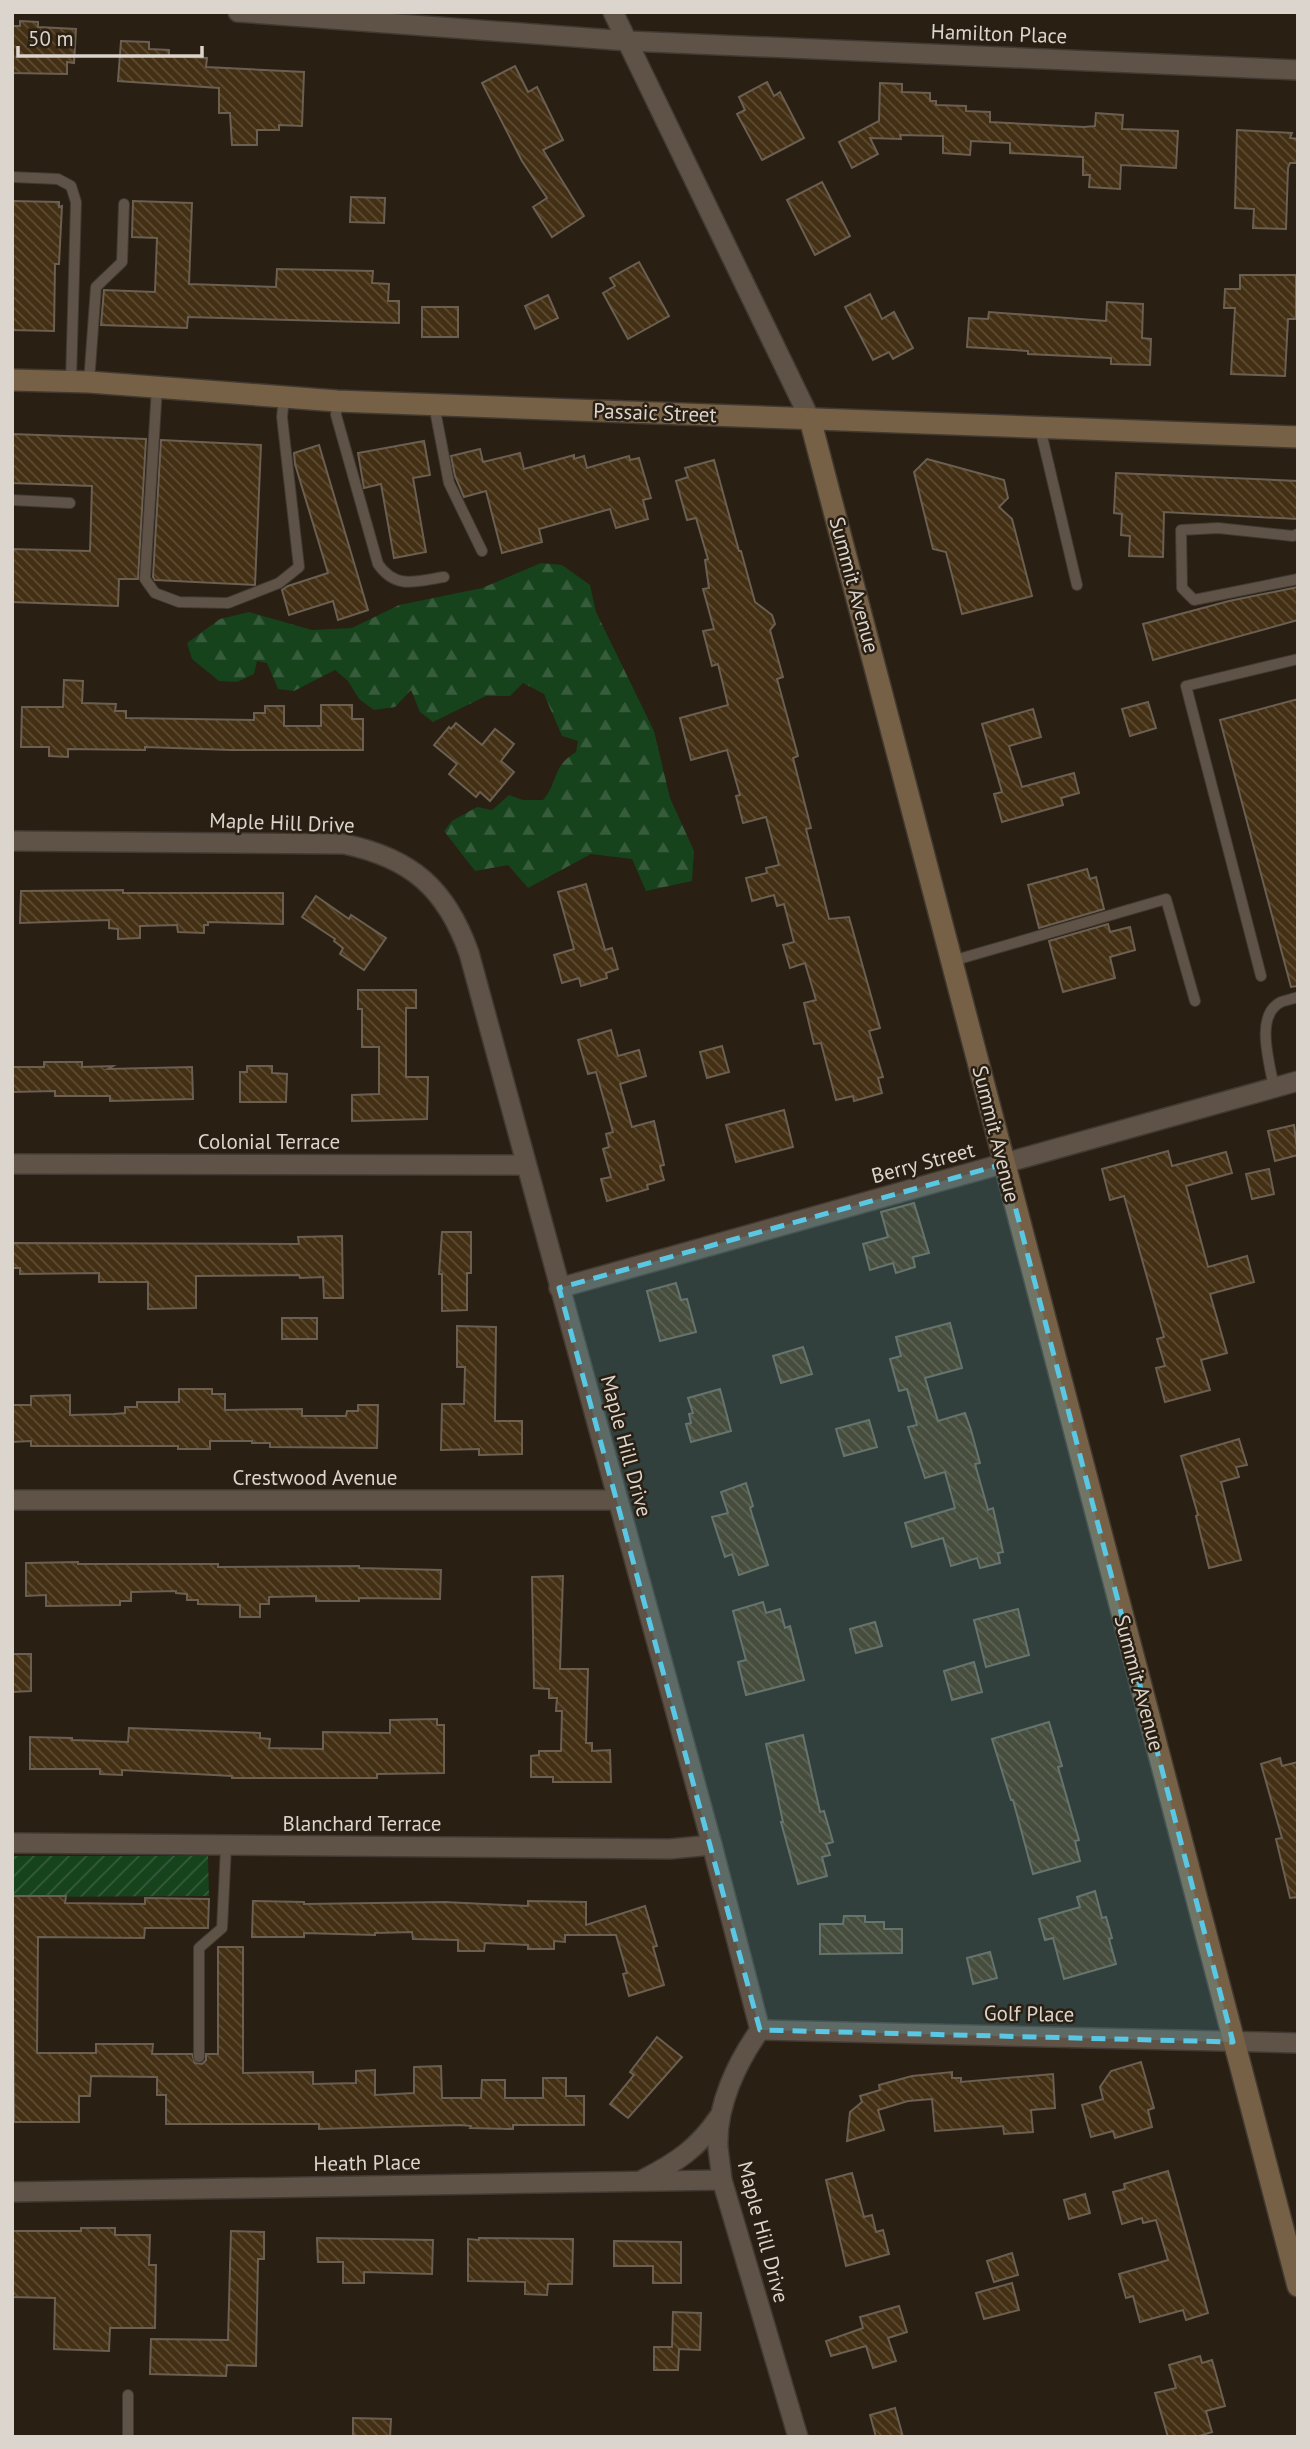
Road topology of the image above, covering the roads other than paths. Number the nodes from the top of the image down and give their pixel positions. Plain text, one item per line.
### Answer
1 (238, 12) edge
2 (613, 12) edge
3 (628, 41) junction
4 (1298, 70) edge
5 (12, 177) edge
6 (124, 204) dead end
7 (12, 380) edge
8 (80, 382) junction
9 (157, 388) junction
10 (284, 398) junction
11 (337, 401) junction
12 (434, 405) junction
13 (810, 419) junction
14 (1040, 428) junction
15 (1298, 437) edge
16 (12, 500) edge
17 (70, 503) dead end
18 (1298, 534) edge
19 (482, 551) dead end
20 (444, 577) dead end
21 (1298, 579) edge
22 (1077, 585) dead end
23 (1298, 659) edge
24 (12, 841) edge
25 (951, 961) junction
26 (1261, 976) dead end
27 (1298, 997) edge
28 (1195, 1001) dead end
29 (1298, 1081) edge
30 (1274, 1087) junction
31 (12, 1164) edge
32 (1003, 1164) junction
33 (526, 1165) junction
34 (559, 1287) junction
35 (12, 1500) edge
36 (618, 1500) junction
37 (12, 1843) edge
38 (712, 1845) junction
39 (226, 1847) junction
40 (760, 2030) junction
41 (1233, 2042) junction
42 (1298, 2043) edge
43 (199, 2057) dead end
44 (722, 2113) junction
45 (722, 2180) junction
46 (639, 2181) junction
47 (12, 2192) edge
48 (1298, 2286) edge
49 (128, 2395) dead end
50 (128, 2437) edge
51 (798, 2437) edge

1 - 3 street, Hamilton Place
2 - 3 street, Summit Avenue
3 - 4 street, Hamilton Place
3 - 13 street, Summit Avenue
5 - 8 lane
6 - 8 lane
7 - 8 street, Passaic Street
8 - 9 street, Passaic Street
9 - 10 street, Passaic Street
9 - 10 lane
10 - 11 street, Passaic Street
11 - 12 street, Passaic Street
11 - 20 lane
12 - 13 street, Passaic Street
12 - 19 lane
13 - 14 street, Passaic Street
13 - 25 street, Summit Avenue
14 - 15 street, Passaic Street
14 - 22 lane
16 - 17 lane
18 - 21 lane
23 - 26 lane
24 - 33 street, Maple Hill Drive
25 - 28 lane
25 - 32 street, Summit Avenue
27 - 30 lane
29 - 30 street, Berry Street
30 - 32 street, Berry Street
31 - 33 street, Colonial Terrace
32 - 34 street, Berry Street
32 - 41 street, Summit Avenue
33 - 34 street, Maple Hill Drive
34 - 36 street, Maple Hill Drive
35 - 36 street, Crestwood Avenue
36 - 38 street, Maple Hill Drive
37 - 39 street, Blanchard Terrace
38 - 39 street, Blanchard Terrace
38 - 40 street, Maple Hill Drive
39 - 43 lane
40 - 41 street, Golf Place
40 - 44 street, Maple Hill Drive
41 - 42 street, Golf Place
41 - 48 street, Summit Avenue
44 - 45 street, Maple Hill Drive
44 - 46 street
45 - 46 street, Heath Place
45 - 51 street, Maple Hill Drive
46 - 47 street, Heath Place
49 - 50 lane

